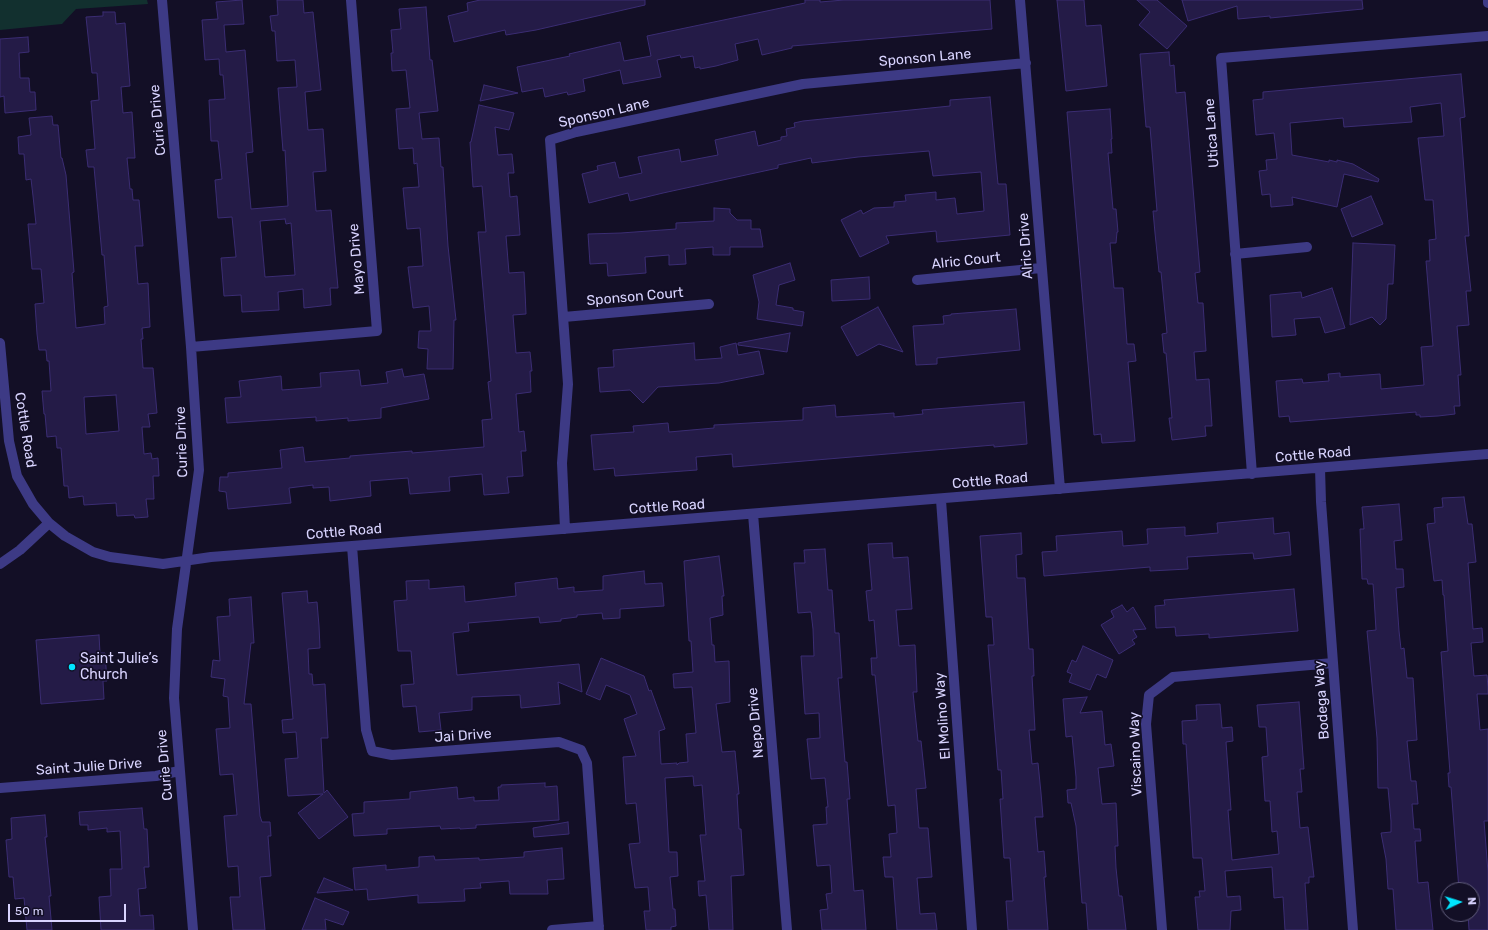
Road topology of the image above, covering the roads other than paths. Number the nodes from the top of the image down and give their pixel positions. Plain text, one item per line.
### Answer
1 (162, 0) edge
2 (350, 0) edge
3 (1020, 0) edge
4 (1488, 0) edge
5 (1488, 4) edge
6 (1488, 36) edge
7 (1026, 63) junction
8 (1307, 247) dead end
9 (1235, 254) junction
10 (1041, 268) junction
11 (917, 280) dead end
12 (709, 304) dead end
13 (564, 317) junction
14 (0, 343) edge
15 (191, 347) junction
16 (2, 391) edge
17 (1488, 454) edge
18 (1320, 468) junction
19 (1252, 474) junction
20 (1060, 489) junction
21 (941, 500) junction
22 (753, 514) junction
23 (49, 523) junction
24 (565, 529) junction
25 (352, 546) junction
26 (187, 561) junction
27 (0, 564) edge
28 (1333, 663) junction
29 (179, 771) junction
30 (0, 788) edge
31 (599, 928) edge
32 (193, 930) edge
33 (552, 930) edge
34 (787, 930) edge
35 (972, 930) edge
36 (1162, 930) edge
37 (1353, 930) edge

1 - 15 street, Curie Drive
2 - 15 street, Mayo Drive
3 - 7 street, Alric Drive
4 - 5 street
6 - 9 street, Utica Lane
7 - 10 street, Alric Drive
7 - 13 street, Sponson Lane
8 - 9 street
9 - 19 street, Utica Lane
10 - 11 street, Alric Court
10 - 20 street, Alric Drive
12 - 13 street, Sponson Court
13 - 24 street, Sponson Lane
14 - 16 street, Cottle Road
15 - 26 street, Curie Drive
16 - 23 street, Cottle Road
17 - 18 street, Cottle Road
18 - 19 street, Cottle Road
18 - 28 street, Bodega Way
19 - 20 street, Cottle Road
20 - 21 street, Cottle Road
21 - 22 street, Cottle Road
21 - 35 street, El Molino Way
22 - 24 street, Cottle Road
22 - 34 street, Nepo Drive
23 - 26 street, Cottle Road
23 - 27 street
24 - 25 street, Cottle Road
25 - 26 street, Cottle Road
25 - 31 street, Jai Drive
26 - 29 street, Curie Drive
28 - 36 street, Viscaino Way
28 - 37 street, Bodega Way
29 - 30 street, Saint Julie Drive
29 - 32 street, Curie Drive
31 - 33 street

